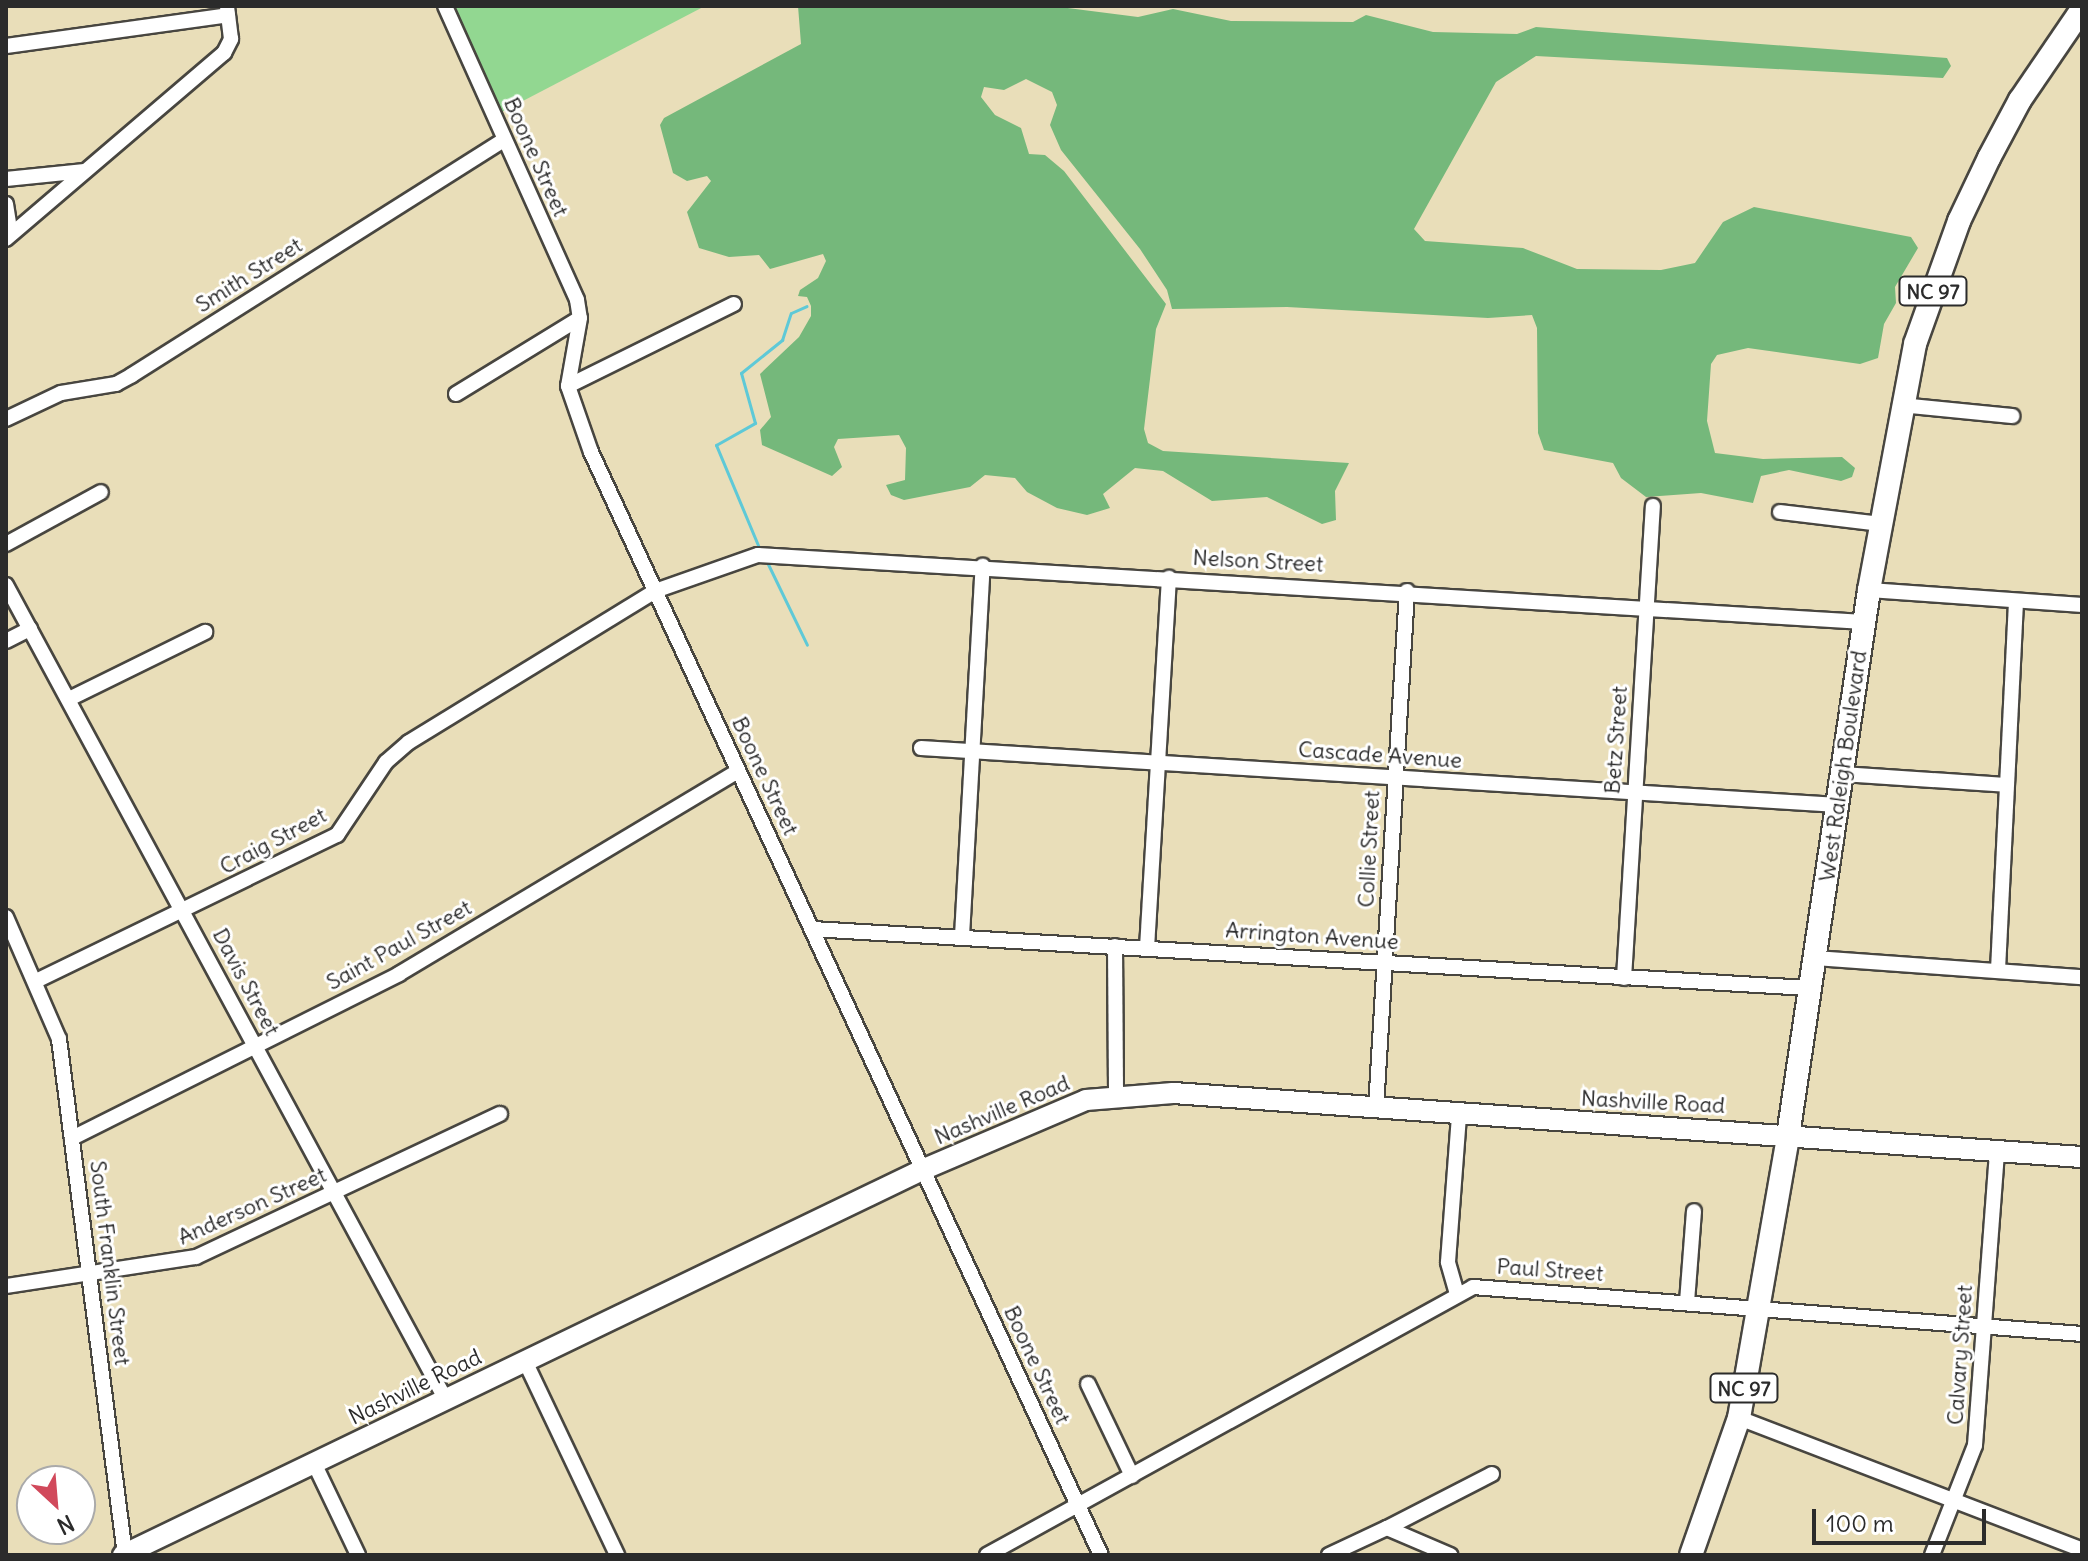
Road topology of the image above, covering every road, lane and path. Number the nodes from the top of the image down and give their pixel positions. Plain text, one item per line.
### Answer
1 (445, 6) edge
2 (227, 10) edge
3 (2075, 10) edge
4 (6, 46) edge
5 (504, 140) junction
6 (86, 171) junction
7 (6, 179) edge
8 (6, 204) edge
9 (9, 237) edge
10 (734, 304) dead end
11 (580, 318) junction
12 (568, 386) junction
13 (456, 394) dead end
14 (1900, 405) junction
15 (2012, 416) dead end
16 (6, 419) edge
17 (101, 492) dead end
18 (1653, 506) dead end
19 (1780, 512) dead end
20 (1880, 524) junction
21 (6, 544) edge
22 (983, 566) junction
23 (1169, 578) junction
24 (6, 585) edge
25 (1869, 590) junction
26 (655, 591) junction
27 (1407, 591) junction
28 (2016, 601) junction
29 (2082, 605) edge
30 (1646, 607) junction
31 (1864, 622) junction
32 (30, 629) junction
33 (205, 632) dead end
34 (6, 641) edge
35 (69, 699) junction
36 (921, 748) dead end
37 (974, 750) junction
38 (1158, 764) junction
39 (738, 771) junction
40 (1842, 774) junction
41 (1396, 777) junction
42 (2006, 785) junction
43 (1635, 794) junction
44 (1838, 805) junction
45 (184, 911) junction
46 (6, 917) edge
47 (812, 929) junction
48 (962, 936) junction
49 (1115, 946) junction
50 (1147, 948) junction
51 (1815, 958) junction
52 (1385, 963) junction
53 (1998, 970) junction
54 (2082, 977) edge
55 (1624, 978) junction
56 (36, 981) junction
57 (1809, 988) junction
58 (256, 1048) junction
59 (1116, 1093) junction
60 (1376, 1108) junction
61 (500, 1114) dead end
62 (1459, 1115) junction
63 (1788, 1136) junction
64 (72, 1138) junction
65 (1997, 1151) junction
66 (2082, 1157) edge
67 (922, 1170) junction
68 (334, 1194) junction
69 (1694, 1211) dead end
70 (89, 1274) junction
71 (6, 1286) edge
72 (1457, 1294) junction
73 (1687, 1302) junction
74 (1757, 1307) junction
75 (1984, 1327) junction
76 (2082, 1334) edge
77 (525, 1361) junction
78 (1088, 1384) dead end
79 (446, 1400) junction
80 (1739, 1418) junction
81 (314, 1463) junction
82 (1492, 1474) dead end
83 (1132, 1476) junction
84 (1954, 1500) junction
85 (1078, 1507) junction
86 (1387, 1528) junction
87 (2082, 1550) edge
88 (125, 1555) edge
89 (358, 1555) edge
90 (617, 1555) edge
91 (987, 1555) edge
92 (1101, 1555) edge
93 (1329, 1555) edge
94 (1450, 1555) edge
95 (1691, 1555) edge
96 (1932, 1555) edge

1 - 5 street, Boone Street
2 - 4 street
2 - 6 street
3 - 14 main road, West Raleigh Boulevard / NC 97
5 - 11 street, Boone Street
5 - 16 street, Smith Street
6 - 7 street
6 - 9 street
8 - 9 street
10 - 12 street
11 - 12 street, Boone Street
11 - 13 street
12 - 26 street, Boone Street
14 - 15 street
14 - 20 main road, West Raleigh Boulevard / NC 97
17 - 21 street
18 - 30 street, Betz Street
19 - 20 street
20 - 25 main road, West Raleigh Boulevard / NC 97
22 - 23 street, Nelson Street
22 - 26 street, Nelson Street
22 - 37 street
23 - 27 street, Nelson Street
23 - 38 street
24 - 32 street, Davis Street
25 - 28 street
25 - 31 main road, West Raleigh Boulevard / NC 97
26 - 39 street, Boone Street
26 - 45 street, Craig Street
27 - 30 street, Nelson Street
27 - 41 street, Collie Street
28 - 29 street
28 - 42 street
30 - 31 street, Nelson Street
30 - 43 street, Betz Street
31 - 40 main road, West Raleigh Boulevard / NC 97
32 - 34 street
32 - 35 street, Davis Street
33 - 35 street
35 - 45 street, Davis Street
36 - 37 street, Cascade Avenue
37 - 38 street, Cascade Avenue
37 - 48 street
38 - 41 street, Cascade Avenue
38 - 50 street
39 - 47 street, Boone Street
39 - 58 street, Saint Paul Street
40 - 42 street
40 - 44 main road, West Raleigh Boulevard / NC 97
41 - 43 street, Cascade Avenue
41 - 52 street, Collie Street
42 - 53 street
43 - 44 street, Cascade Avenue
43 - 55 street, Betz Street
44 - 51 main road, West Raleigh Boulevard / NC 97
45 - 56 street, Craig Street
45 - 58 street, Davis Street
46 - 56 street, South Franklin Street
47 - 48 street, Arrington Avenue
47 - 67 street, Boone Street
48 - 49 street, Arrington Avenue
49 - 50 street, Arrington Avenue
49 - 59 street
50 - 52 street, Arrington Avenue
51 - 53 street
51 - 57 main road, West Raleigh Boulevard / NC 97
52 - 55 street, Arrington Avenue
52 - 60 street, Collie Street
53 - 54 street
55 - 57 street, Arrington Avenue
56 - 64 street, South Franklin Street
57 - 63 main road, West Raleigh Boulevard / NC 97
58 - 64 street, Saint Paul Street
58 - 68 street, Davis Street
59 - 60 main road, Nashville Road
59 - 67 main road, Nashville Road
60 - 62 main road, Nashville Road
61 - 68 street, Anderson Street
62 - 63 main road, Nashville Road
62 - 72 street
63 - 65 main road, Nashville Road
63 - 74 main road, West Raleigh Boulevard / NC 97
64 - 70 street, South Franklin Street
65 - 66 main road, Nashville Road
65 - 75 street, Calvary Street
67 - 77 main road, Nashville Road
67 - 85 street, Boone Street
68 - 70 street, Anderson Street
68 - 79 street, Davis Street
69 - 73 street
70 - 71 street, Anderson Street
70 - 88 street, South Franklin Street
72 - 73 street, Paul Street
72 - 83 street, Paul Street
73 - 74 street, Paul Street
74 - 75 street, Paul Street
74 - 80 main road, West Raleigh Boulevard / NC 97
75 - 76 street, Paul Street
75 - 84 street, Calvary Street
77 - 79 main road, Nashville Road
77 - 90 street
78 - 83 street
79 - 81 main road, Nashville Road
80 - 84 street
80 - 95 main road, West Raleigh Boulevard / NC 97
81 - 88 main road, Nashville Road
81 - 89 street
82 - 86 street
83 - 85 street, Paul Street
84 - 87 street
84 - 96 street, Calvary Street
85 - 91 street, Paul Street
85 - 92 street, Boone Street
86 - 93 street
86 - 94 street

